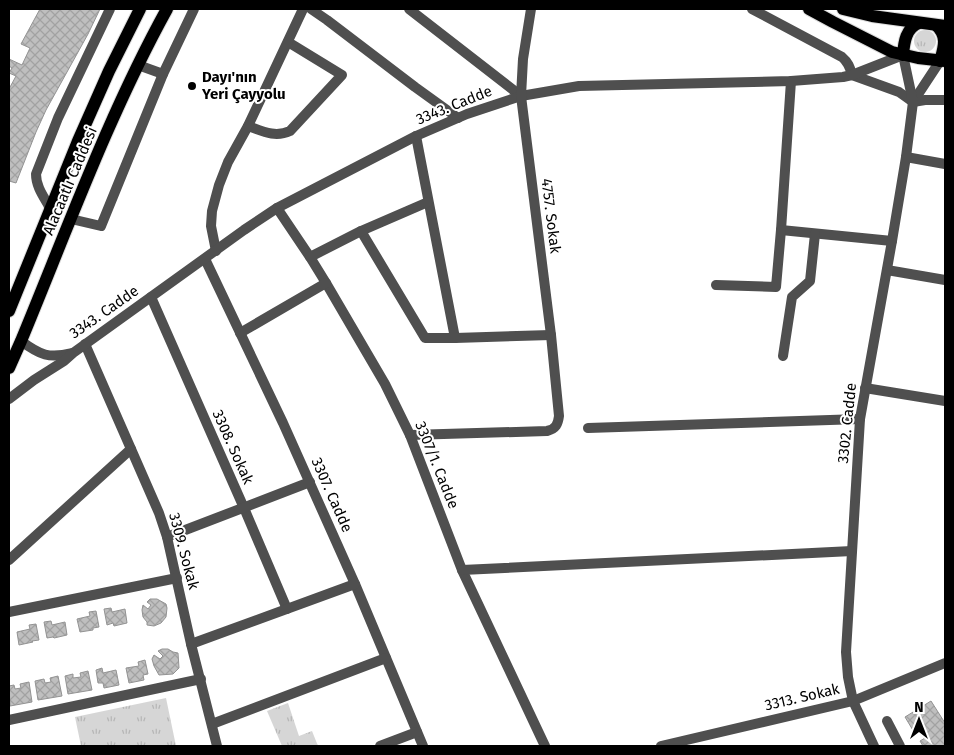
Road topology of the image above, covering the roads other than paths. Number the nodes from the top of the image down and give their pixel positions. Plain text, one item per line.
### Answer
1 (110, 9) edge
2 (140, 9) edge
3 (166, 9) edge
4 (194, 9) edge
5 (303, 9) edge
6 (311, 9) edge
7 (409, 9) edge
8 (530, 9) edge
9 (752, 9) edge
10 (809, 9) edge
11 (843, 9) edge
12 (919, 23) junction
13 (941, 26) edge
14 (288, 42) junction
15 (903, 54) junction
16 (942, 61) edge
17 (138, 65) junction
18 (163, 74) junction
19 (852, 75) junction
20 (791, 82) junction
21 (521, 96) junction
22 (945, 100) edge
23 (913, 102) junction
24 (458, 118) junction
25 (248, 126) junction
26 (416, 136) junction
27 (906, 157) junction
28 (945, 164) edge
29 (428, 202) junction
30 (50, 208) junction
31 (277, 208) junction
32 (71, 220) junction
33 (782, 230) junction
34 (361, 231) junction
35 (815, 234) junction
36 (892, 241) junction
37 (216, 251) junction
38 (310, 257) junction
39 (205, 259) junction
40 (887, 270) junction
41 (945, 280) edge
42 (326, 283) junction
43 (716, 285) dead end
44 (12, 295) edge
45 (151, 297) junction
46 (9, 311) edge
47 (240, 333) junction
48 (551, 334) junction
49 (455, 338) junction
50 (21, 341) junction
51 (85, 344) junction
52 (73, 353) junction
53 (783, 356) dead end
54 (9, 368) edge
55 (865, 388) junction
56 (9, 399) edge
57 (945, 401) edge
58 (860, 419) junction
59 (588, 428) dead end
60 (410, 435) junction
61 (132, 449) junction
62 (310, 482) junction
63 (244, 508) junction
64 (167, 537) junction
65 (852, 551) junction
66 (9, 560) edge
67 (462, 570) junction
68 (176, 578) junction
69 (355, 584) junction
70 (287, 609) junction
71 (9, 612) edge
72 (192, 644) junction
73 (386, 658) junction
74 (945, 663) edge
75 (201, 679) junction
76 (853, 701) junction
77 (9, 720) edge
78 (887, 721) dead end
79 (212, 724) junction
80 (417, 732) junction
81 (217, 746) edge
82 (380, 746) edge
83 (423, 746) edge
84 (544, 746) edge
85 (661, 746) edge
86 (874, 746) edge
87 (900, 746) edge

1 - 30 street
2 - 30 main road, Alacaatlı Caddesi
3 - 17 main road, Alacaatlı Caddesi
4 - 18 street
5 - 14 street
6 - 24 street
7 - 21 street
8 - 21 street, 4757. Sokak
9 - 19 street
10 - 15 main road
11 - 12 main road
12 - 13 main road
12 - 15 main road
13 - 16 main road
14 - 25 street
14 - 25 street
15 - 16 main road
15 - 19 street, 3343. Cadde
15 - 23 street, 3302. Cadde
16 - 23 street, 3302. Cadde
17 - 18 street
17 - 32 main road, Alacaatlı Caddesi
18 - 32 street
19 - 20 street, 3343. Cadde
19 - 23 street
20 - 21 street, 3343. Cadde
20 - 33 street
21 - 24 street, 3343. Cadde
21 - 48 street, 4757. Sokak
22 - 23 street
23 - 27 street, 3302. Cadde
24 - 26 street, 3343. Cadde
25 - 37 street
26 - 29 street
26 - 31 street, 3343. Cadde
27 - 28 street
27 - 36 street, 3302. Cadde
29 - 34 street
29 - 49 street
30 - 44 main road, Alacaatlı Caddesi
31 - 37 street, 3343. Cadde
31 - 38 street, 3307/1. Cadde
32 - 50 main road, Alacaatlı Caddesi
33 - 35 street
33 - 43 street
34 - 38 street
34 - 49 street
35 - 36 street
35 - 53 street
36 - 40 street, 3302. Cadde
37 - 39 street, 3343. Cadde
38 - 42 street, 3307/1. Cadde
39 - 45 street, 3343. Cadde
39 - 47 street, 3307. Cadde
40 - 41 street
40 - 55 street, 3302. Cadde
42 - 47 street
42 - 60 street, 3307/1. Cadde
44 - 46 main road, Alacaatlı Caddesi
45 - 51 street, 3343. Cadde
45 - 63 street, 3308. Sokak
47 - 62 street, 3307. Cadde
48 - 49 street
48 - 60 street, 4757. Sokak
50 - 52 street, 3343. Cadde
50 - 54 main road, Alacaatlı Caddesi
51 - 52 street, 3343. Cadde
51 - 61 street, 3309. Sokak
52 - 56 street, 3343. Cadde
55 - 57 street
55 - 58 street, 3302. Cadde
58 - 59 street
58 - 65 street, 3302. Cadde
60 - 67 street, 3307/1. Cadde
61 - 64 street, 3309. Sokak
61 - 66 street
62 - 63 street
62 - 69 street, 3307. Cadde
63 - 64 street
63 - 70 street, 3308. Sokak
64 - 68 street, 3309. Sokak
65 - 67 street
65 - 76 street, 3302. Cadde
67 - 84 street, 3307/1. Cadde
68 - 71 street
68 - 72 street, 3309. Sokak
69 - 70 street
69 - 73 street, 3307. Cadde
70 - 72 street
72 - 75 street, 3309. Sokak
73 - 79 street
73 - 80 street, 3307. Cadde
74 - 76 street, 3313. Sokak
75 - 77 street
75 - 79 street, 3309. Sokak
76 - 85 street, 3313. Sokak
76 - 86 street, 3302. Cadde
78 - 87 street
79 - 81 street, 3309. Sokak
80 - 82 street
80 - 83 street, 3307. Cadde

